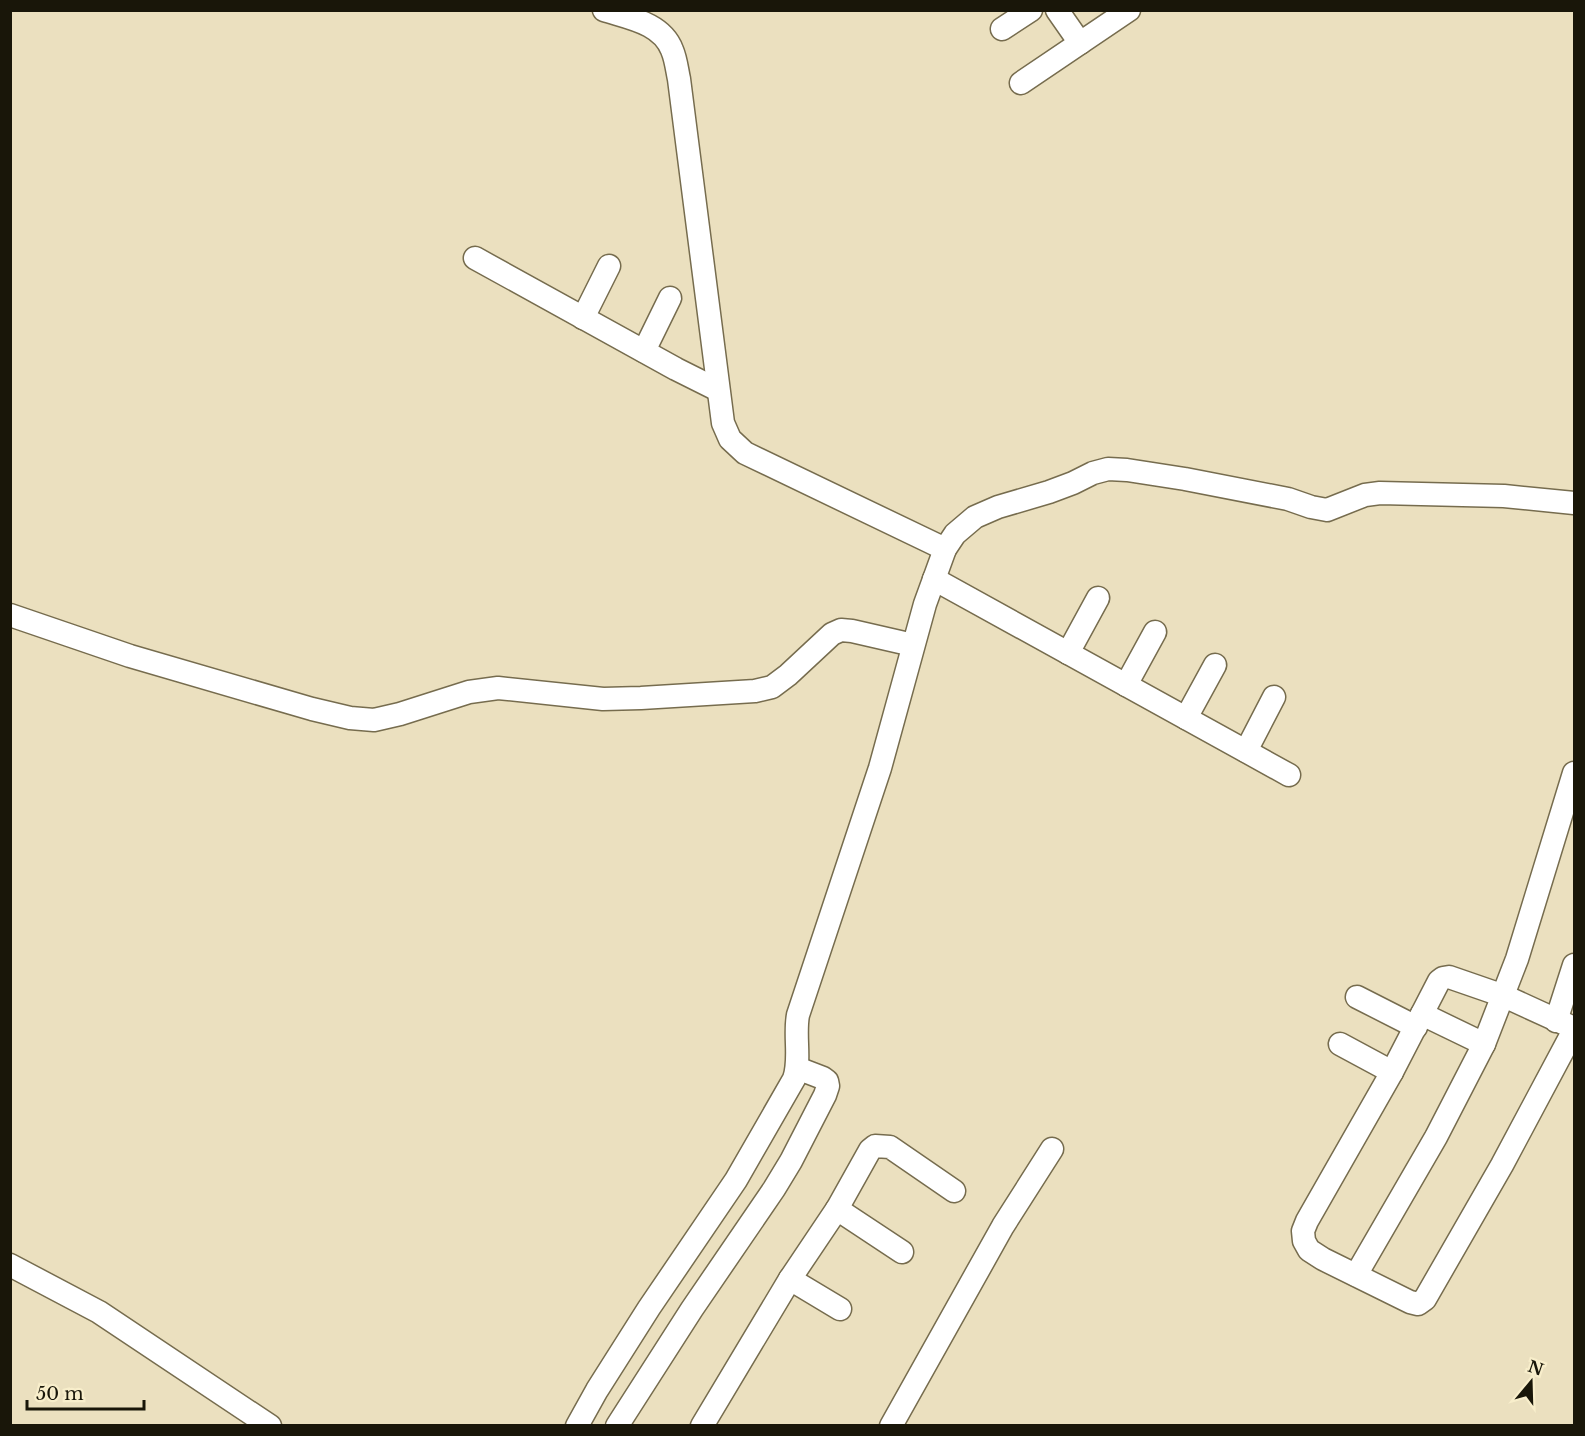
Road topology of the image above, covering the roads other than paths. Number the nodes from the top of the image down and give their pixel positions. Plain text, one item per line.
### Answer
1 (604, 10) edge
2 (1031, 10) edge
3 (1057, 10) edge
4 (1128, 11) edge
5 (1002, 29) dead end
6 (1080, 43) junction
7 (1021, 82) dead end
8 (475, 258) dead end
9 (609, 266) dead end
10 (670, 298) dead end
11 (584, 318) junction
12 (644, 351) junction
13 (718, 390) junction
14 (1575, 503) edge
15 (945, 549) junction
16 (934, 579) junction
17 (1098, 598) dead end
18 (10, 615) edge
19 (1155, 632) dead end
20 (913, 645) junction
21 (1068, 653) junction
22 (1215, 665) dead end
23 (1126, 685) junction
24 (1274, 697) dead end
25 (1186, 718) junction
26 (1246, 751) junction
27 (1575, 773) edge
28 (1289, 775) dead end
29 (1575, 965) edge
30 (1504, 996) junction
31 (1357, 998) dead end
32 (1419, 1020) junction
33 (1568, 1026) edge
34 (1340, 1044) dead end
35 (1484, 1044) junction
36 (797, 1068) junction
37 (1392, 1072) junction
38 (1052, 1149) dead end
39 (954, 1191) dead end
40 (837, 1209) junction
41 (902, 1252) dead end
42 (10, 1265) edge
43 (1356, 1275) junction
44 (790, 1279) junction
45 (840, 1309) dead end
46 (270, 1425) edge
47 (576, 1425) edge
48 (617, 1425) edge
49 (702, 1425) edge
50 (891, 1425) edge

1 - 13 street
2 - 5 street
3 - 6 street
4 - 6 street
6 - 7 street
8 - 11 street
9 - 11 street
10 - 12 street
11 - 12 street
12 - 13 street
13 - 15 street
14 - 15 street
15 - 16 street
16 - 20 street
16 - 21 street
17 - 21 street
18 - 20 street
19 - 23 street
20 - 36 street
21 - 23 street
22 - 25 street
23 - 25 street
24 - 26 street
25 - 26 street
26 - 28 street
27 - 30 street
29 - 33 street
30 - 32 street
30 - 33 street
30 - 35 street
31 - 32 street
32 - 35 street
32 - 37 street
33 - 43 street
34 - 37 street
35 - 43 street
36 - 47 street
36 - 48 street
37 - 43 street
38 - 50 street
39 - 40 street
40 - 41 street
40 - 44 street
42 - 46 street
44 - 45 street
44 - 49 street

